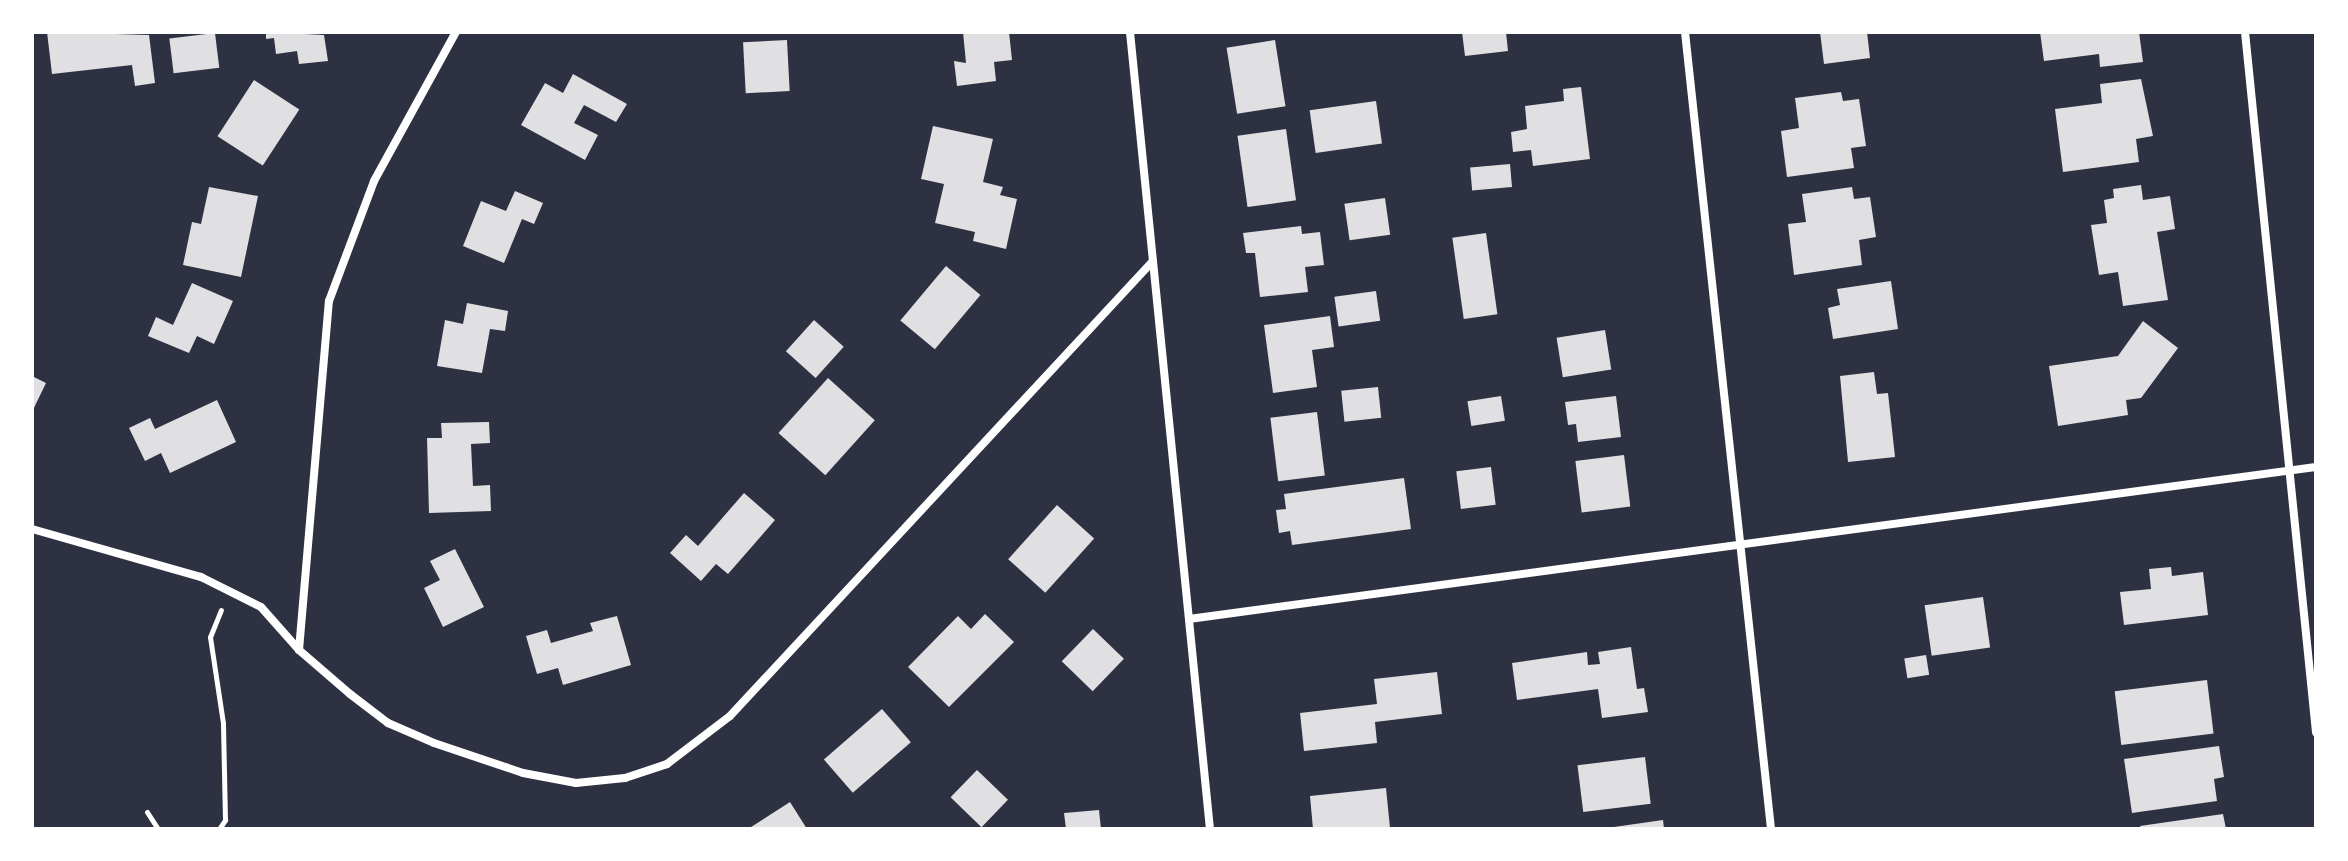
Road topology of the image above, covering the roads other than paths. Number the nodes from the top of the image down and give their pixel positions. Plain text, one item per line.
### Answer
1 (456, 32) edge
2 (1130, 32) edge
3 (1685, 32) edge
4 (2245, 32) edge
5 (1152, 262) junction
6 (2316, 467) edge
7 (2291, 471) junction
8 (32, 529) edge
9 (1739, 548) junction
10 (1189, 619) junction
11 (299, 650) junction
12 (2316, 732) edge
13 (1210, 829) edge
14 (1771, 829) edge

1 - 11 street
2 - 5 street
3 - 9 street
4 - 7 street
5 - 10 street
5 - 11 street
6 - 7 street
7 - 9 street
7 - 12 street
8 - 11 street
9 - 10 street
9 - 14 street
10 - 13 street

